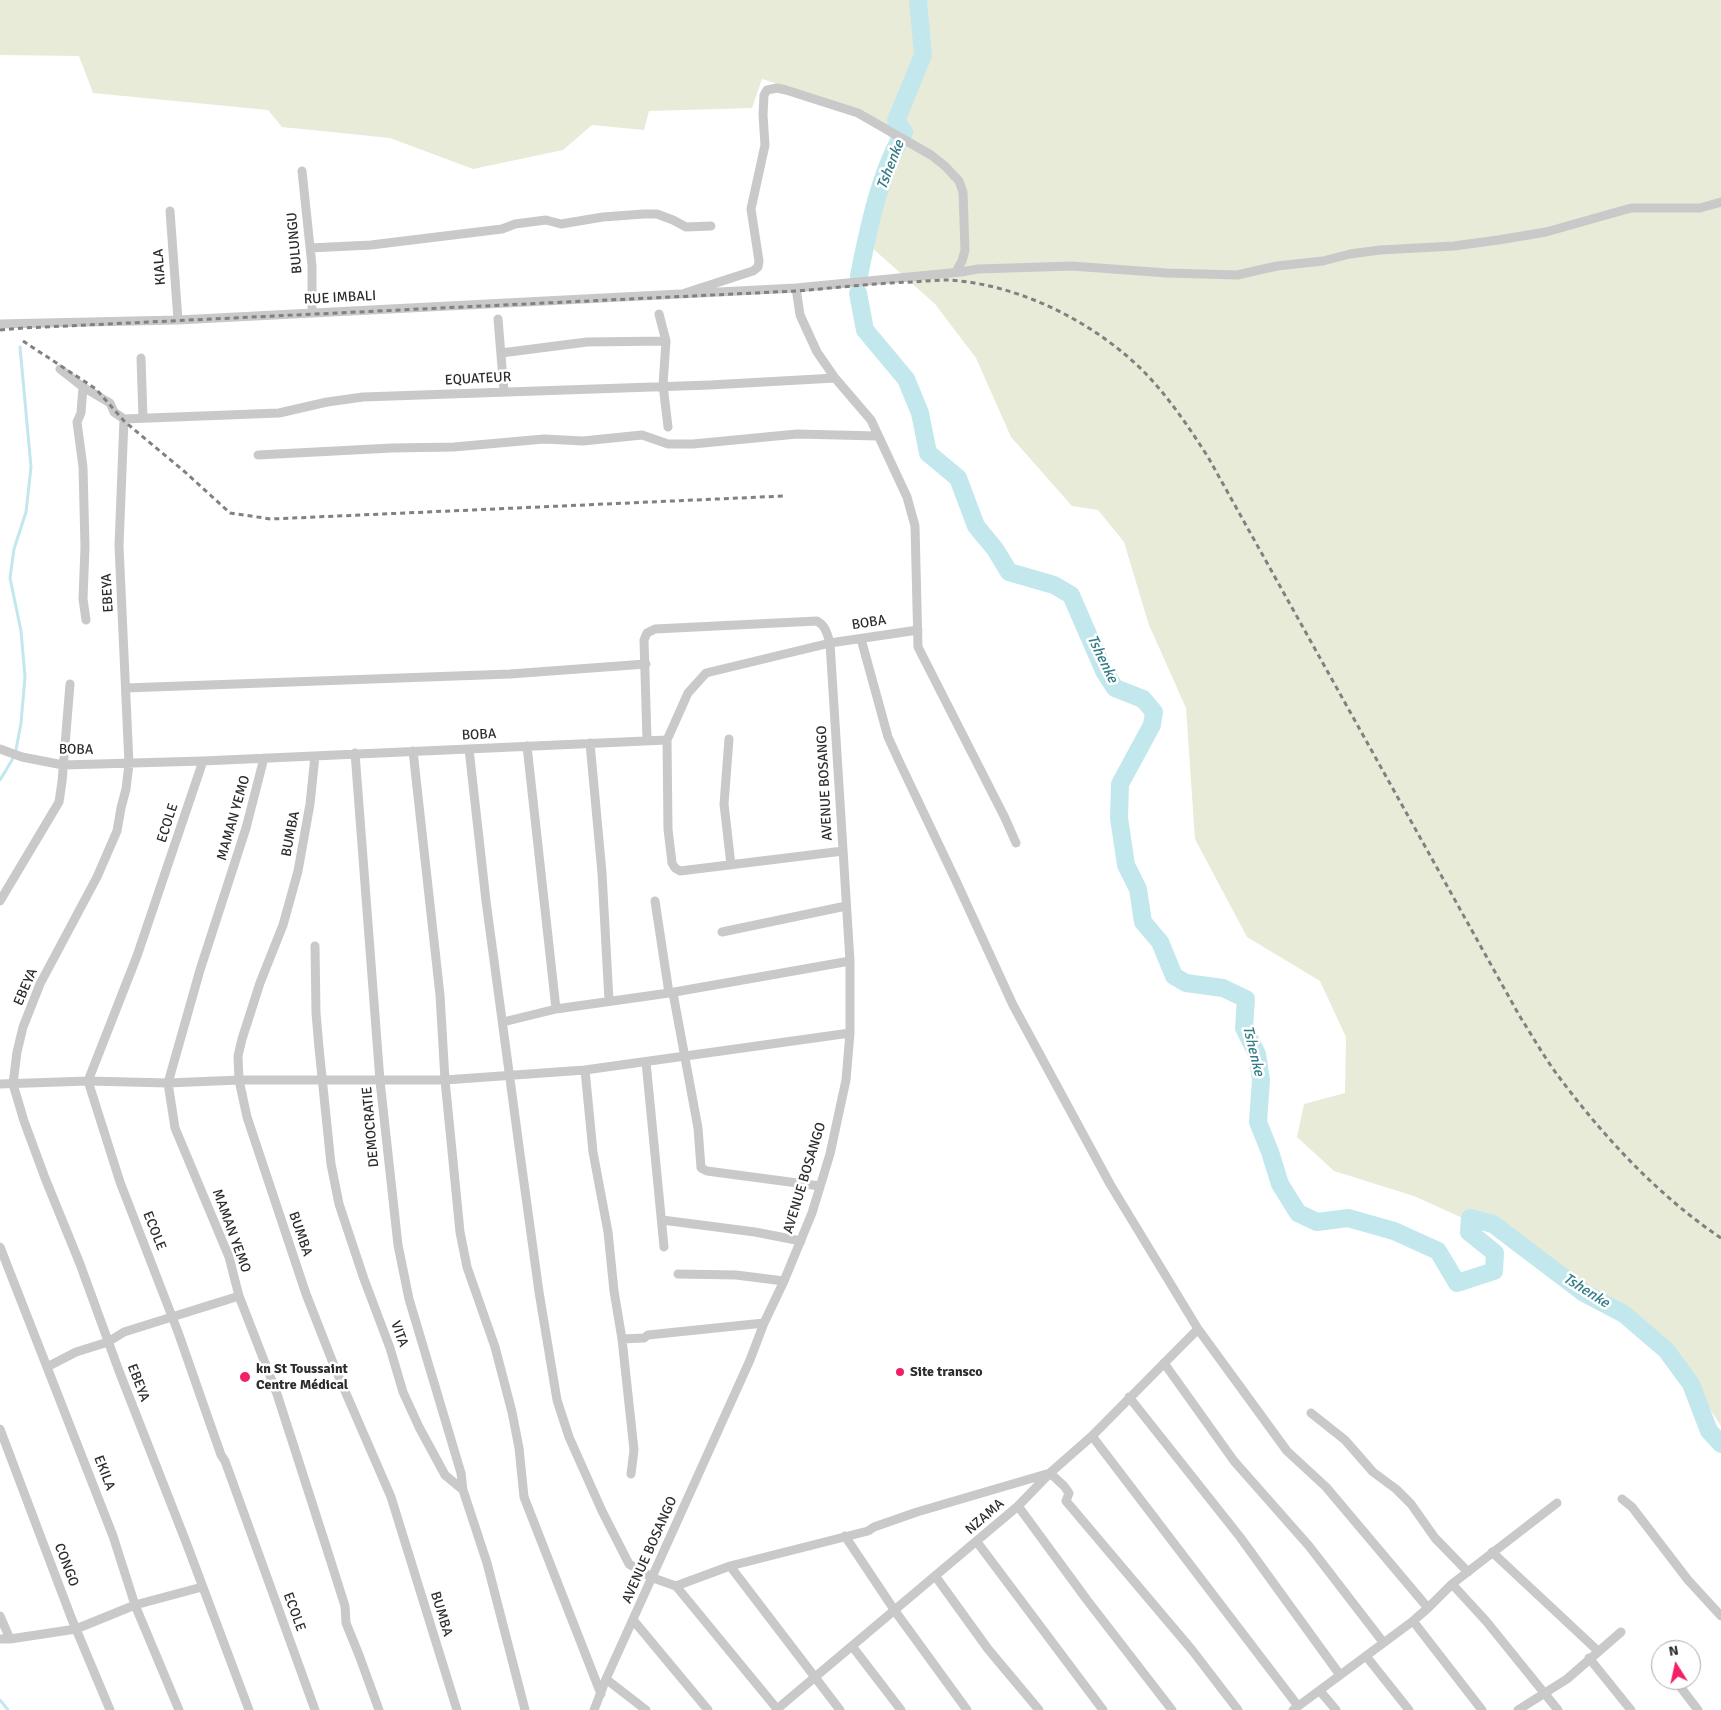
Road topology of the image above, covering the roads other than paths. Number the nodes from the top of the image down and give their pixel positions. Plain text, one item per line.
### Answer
1 (302, 171) dead end
2 (1721, 202) edge
3 (170, 211) dead end
4 (711, 226) dead end
5 (310, 248) junction
6 (960, 272) junction
7 (796, 288) junction
8 (682, 294) junction
9 (312, 313) junction
10 (659, 314) dead end
11 (498, 319) dead end
12 (178, 320) junction
13 (0, 324) edge
14 (666, 341) junction
15 (501, 353) junction
16 (141, 358) dead end
17 (60, 369) dead end
18 (835, 378) junction
19 (663, 385) junction
20 (83, 387) junction
21 (504, 391) junction
22 (143, 418) junction
23 (124, 419) junction
24 (668, 427) dead end
25 (878, 436) junction
26 (258, 455) dead end
27 (86, 620) dead end
28 (918, 630) junction
29 (861, 639) junction
30 (830, 643) junction
31 (646, 664) junction
32 (70, 684) dead end
33 (126, 688) junction
34 (729, 739) dead end
35 (647, 740) junction
36 (666, 740) junction
37 (590, 743) junction
38 (527, 746) junction
39 (0, 749) edge
40 (469, 749) junction
41 (413, 751) junction
42 (355, 754) junction
43 (315, 756) junction
44 (264, 758) junction
45 (203, 761) junction
46 (63, 764) junction
47 (129, 764) junction
48 (1016, 843) dead end
49 (843, 851) junction
50 (731, 865) junction
51 (0, 900) edge
52 (655, 901) dead end
53 (846, 906) junction
54 (722, 932) dead end
55 (315, 946) dead end
56 (850, 961) junction
57 (671, 993) junction
58 (609, 1001) junction
59 (556, 1010) junction
60 (502, 1022) junction
61 (850, 1033) junction
62 (685, 1057) junction
63 (646, 1062) junction
64 (585, 1070) junction
65 (510, 1076) junction
66 (239, 1080) junction
67 (445, 1080) junction
68 (88, 1081) junction
69 (322, 1081) junction
70 (380, 1081) junction
71 (168, 1083) junction
72 (0, 1084) edge
73 (13, 1084) junction
74 (820, 1186) junction
75 (662, 1220) junction
76 (801, 1240) junction
77 (0, 1247) edge
78 (664, 1247) dead end
79 (678, 1274) dead end
80 (784, 1281) junction
81 (239, 1296) junction
82 (172, 1317) junction
83 (764, 1323) junction
84 (1198, 1329) junction
85 (622, 1339) junction
86 (108, 1342) junction
87 (1164, 1362) junction
88 (47, 1367) junction
89 (1129, 1397) junction
90 (1311, 1413) dead end
91 (0, 1429) edge
92 (1092, 1436) junction
93 (1050, 1473) junction
94 (631, 1474) dead end
95 (463, 1490) junction
96 (1622, 1500) dead end
97 (1557, 1503) dead end
98 (1018, 1506) junction
99 (845, 1536) junction
100 (977, 1542) junction
101 (1492, 1552) junction
102 (730, 1566) junction
103 (1468, 1572) junction
104 (936, 1577) junction
105 (653, 1578) junction
106 (1452, 1584) junction
107 (676, 1586) junction
108 (202, 1587) junction
109 (135, 1606) junction
110 (1428, 1608) junction
111 (895, 1611) junction
112 (0, 1616) edge
113 (1721, 1616) edge
114 (634, 1621) junction
115 (1413, 1621) junction
116 (76, 1629) junction
117 (1621, 1632) dead end
118 (0, 1639) edge
119 (10, 1639) junction
120 (1383, 1642) junction
121 (852, 1646) junction
122 (1598, 1651) junction
123 (1366, 1656) junction
124 (1589, 1658) junction
125 (1340, 1675) junction
126 (816, 1678) junction
127 (606, 1679) junction
128 (1683, 1690) edge
129 (1320, 1691) junction
130 (1544, 1693) junction
131 (601, 1694) junction
132 (1295, 1708) edge
133 (110, 1710) edge
134 (179, 1710) edge
135 (248, 1710) edge
136 (315, 1710) edge
137 (379, 1710) edge
138 (457, 1710) edge
139 (526, 1710) edge
140 (594, 1710) edge
141 (646, 1710) edge
142 (708, 1710) edge
143 (777, 1710) edge
144 (840, 1710) edge
145 (901, 1710) edge
146 (967, 1710) edge
147 (1039, 1710) edge
148 (1103, 1710) edge
149 (1172, 1710) edge
150 (1238, 1710) edge
151 (1336, 1710) edge
152 (1409, 1710) edge
153 (1482, 1710) edge
154 (1518, 1710) edge
155 (1558, 1710) edge
156 (1631, 1710) edge
157 (1698, 1710) edge

1 - 5 street, BULUNGU
2 - 6 street
3 - 12 street, KIALA
4 - 5 street
5 - 9 street, BULUNGU
6 - 7 street
6 - 8 street
7 - 8 street
7 - 18 street
8 - 9 street, RUE IMBALI
9 - 12 street, RUE IMBALI
10 - 14 street
11 - 15 street
12 - 13 street, RUE IMBALI
14 - 15 street
14 - 19 street
15 - 21 street
16 - 22 street
17 - 20 street
18 - 19 street, EQUATEUR
18 - 25 street
19 - 21 street, EQUATEUR
19 - 24 street
20 - 23 street
20 - 27 street
21 - 22 street, EQUATEUR
22 - 23 street, EQUATEUR
23 - 33 street, EBEYA
25 - 26 street
25 - 28 street
28 - 29 street, BOBA
28 - 48 street
29 - 30 street, BOBA
29 - 84 street
30 - 31 street
30 - 36 street, BOBA
30 - 49 street, AVENUE BOSANGO
31 - 33 street
31 - 35 street
32 - 46 street
33 - 47 street, EBEYA
34 - 50 street
35 - 36 street, BOBA
35 - 37 street, BOBA
36 - 50 street
37 - 38 street, BOBA
37 - 58 street
38 - 40 street, BOBA
38 - 59 street
39 - 46 street, BOBA
40 - 41 street, BOBA
40 - 60 street
41 - 42 street, BOBA
41 - 67 street
42 - 43 street, BOBA
42 - 70 street, DEMOCRATIE
43 - 44 street, BOBA
43 - 66 street, BUMBA
44 - 45 street, BOBA
44 - 71 street, MAMAN YEMO
45 - 47 street, BOBA
45 - 68 street, ECOLE
46 - 47 street, BOBA
46 - 51 street
47 - 73 street, EBEYA
49 - 50 street
49 - 53 street, AVENUE BOSANGO
52 - 57 street
53 - 54 street
53 - 56 street, AVENUE BOSANGO
55 - 69 street, VITA
56 - 57 street
56 - 61 street, AVENUE BOSANGO
57 - 58 street
57 - 62 street
58 - 59 street
59 - 60 street
60 - 65 street
61 - 62 street
61 - 74 street, AVENUE BOSANGO
62 - 63 street
62 - 74 street
63 - 64 street
63 - 75 street
64 - 65 street
64 - 85 street
65 - 67 street
65 - 105 street
66 - 69 street
66 - 71 street
66 - 138 street, BUMBA
67 - 70 street
67 - 131 street
68 - 71 street
68 - 73 street
68 - 82 street, ECOLE
69 - 70 street
69 - 95 street, VITA
70 - 95 street, DEMOCRATIE
71 - 81 street, MAMAN YEMO
72 - 73 street
73 - 86 street, EBEYA
74 - 76 street, AVENUE BOSANGO
75 - 76 street
75 - 78 street
76 - 80 street, AVENUE BOSANGO
77 - 88 street, EKILA
79 - 80 street
80 - 83 street, AVENUE BOSANGO
81 - 82 street
81 - 137 street, MAMAN YEMO
82 - 86 street
82 - 136 street, ECOLE
83 - 85 street
83 - 105 street, AVENUE BOSANGO
84 - 87 street, NZAMA
84 - 110 street
85 - 94 street
86 - 88 street
86 - 108 street, EBEYA
87 - 89 street, NZAMA
87 - 120 street
88 - 109 street, EKILA
89 - 92 street, NZAMA
89 - 125 street
90 - 103 street
91 - 116 street, CONGO
92 - 93 street, NZAMA
92 - 132 street
93 - 98 street, NZAMA
93 - 99 street
93 - 150 street
95 - 139 street, VITA
96 - 113 street
97 - 101 street
98 - 100 street, NZAMA
98 - 149 street
99 - 102 street
99 - 111 street
100 - 104 street, NZAMA
100 - 148 street
101 - 103 street
101 - 122 street
102 - 107 street
102 - 126 street
103 - 106 street
104 - 111 street, NZAMA
104 - 147 street
105 - 107 street
105 - 114 street, AVENUE BOSANGO
106 - 110 street
106 - 130 street
107 - 143 street
108 - 109 street
108 - 135 street, EBEYA
109 - 116 street
109 - 134 street, EKILA
110 - 115 street
111 - 121 street, NZAMA
111 - 146 street
112 - 119 street
114 - 127 street, AVENUE BOSANGO
114 - 142 street
115 - 120 street
115 - 153 street
116 - 119 street
116 - 133 street, CONGO
117 - 122 street
118 - 119 street
120 - 123 street
121 - 126 street, NZAMA
121 - 145 street
122 - 124 street
123 - 125 street
123 - 152 street
124 - 130 street
124 - 156 street
125 - 129 street
126 - 143 street, NZAMA
126 - 144 street
127 - 131 street, AVENUE BOSANGO
127 - 141 street
128 - 157 street
129 - 132 street
129 - 151 street
130 - 154 street
130 - 155 street
131 - 140 street, AVENUE BOSANGO

